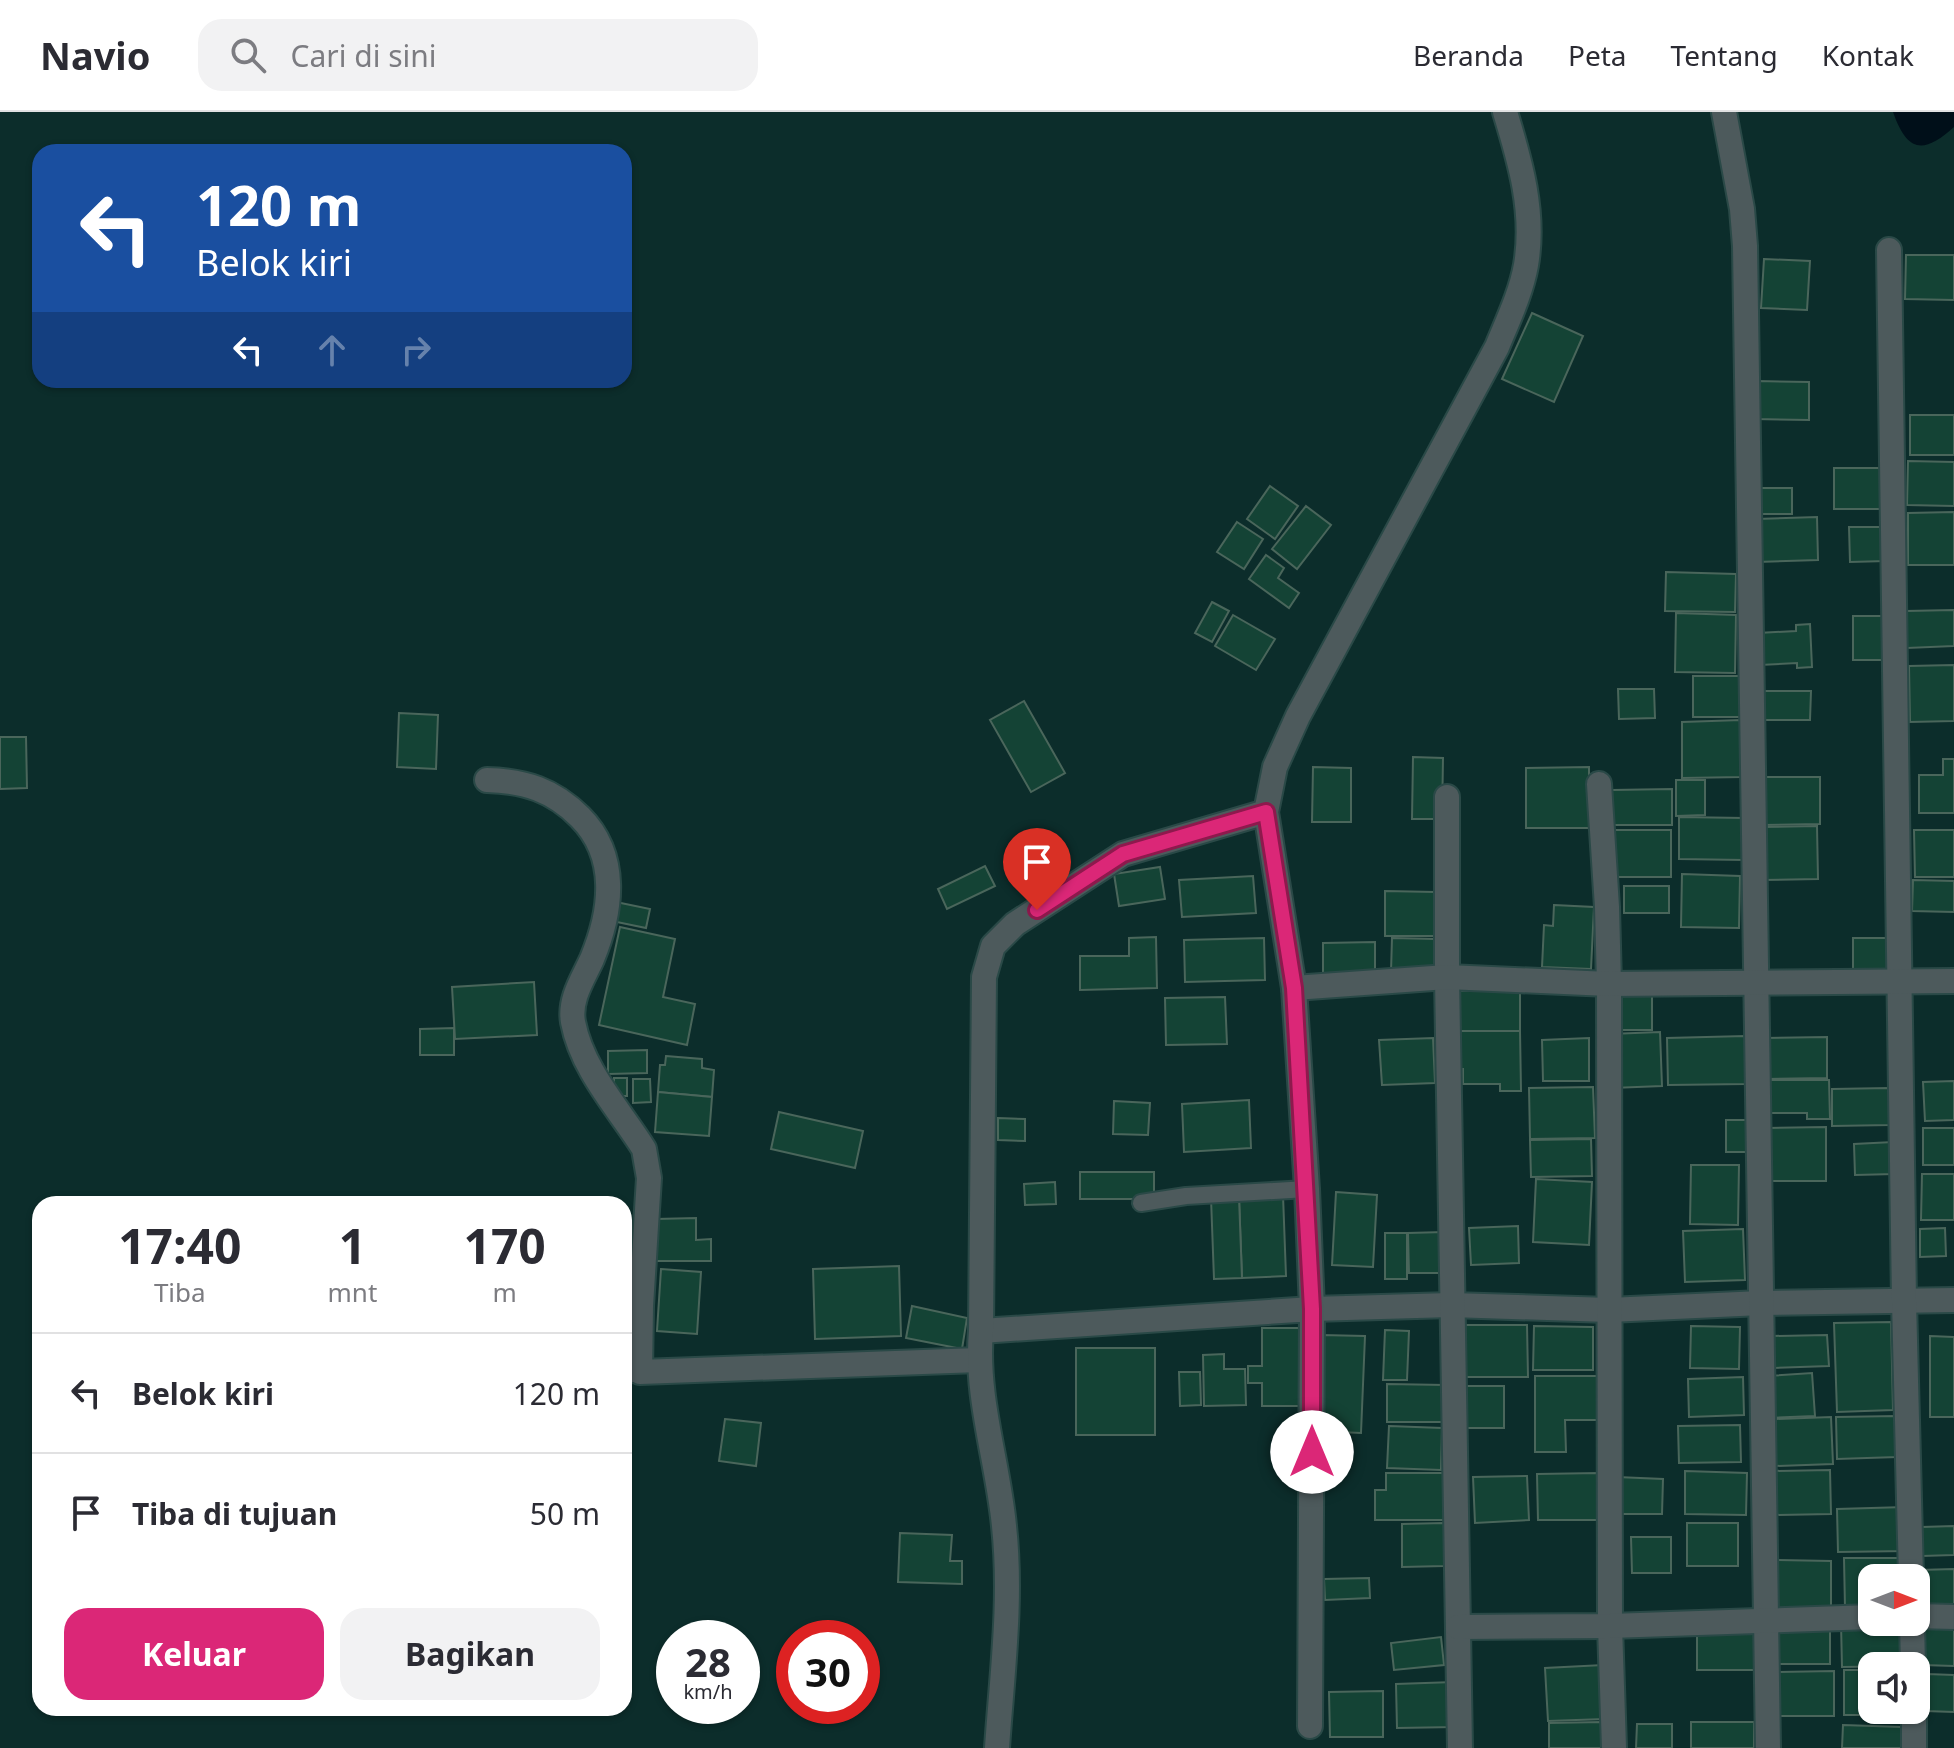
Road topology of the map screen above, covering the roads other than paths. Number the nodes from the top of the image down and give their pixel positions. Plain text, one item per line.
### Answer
1 (1505, 112) edge
2 (1724, 112) edge
3 (1889, 250) dead end
4 (487, 780) dead end
5 (1599, 784) dead end
6 (1447, 797) dead end
7 (1266, 812) junction
8 (1447, 977) junction
9 (1900, 981) junction
10 (1954, 981) edge
11 (1754, 983) junction
12 (1609, 984) junction
13 (1294, 988) junction
14 (1307, 1189) junction
15 (1141, 1203) dead end
16 (1954, 1300) edge
17 (1904, 1301) junction
18 (1761, 1303) junction
19 (1451, 1305) junction
20 (1312, 1309) junction
21 (1609, 1310) junction
22 (981, 1331) junction
23 (979, 1360) junction
24 (632, 1374) edge
25 (1911, 1564) edge
26 (1930, 1616) edge
27 (1858, 1617) edge
28 (1954, 1617) edge
29 (1766, 1620) junction
30 (1610, 1626) junction
31 (1458, 1627) junction
32 (1914, 1724) edge
33 (1310, 1726) dead end
34 (997, 1748) edge
35 (1460, 1748) edge
36 (1614, 1748) edge
37 (1768, 1748) edge
38 (1914, 1748) edge

1 - 7 street
2 - 11 street
3 - 9 street
4 - 24 street
5 - 12 street
6 - 8 street
7 - 13 street
7 - 22 street
8 - 12 street
8 - 13 street
8 - 19 street
9 - 10 street
9 - 11 street
9 - 17 street
11 - 12 street
11 - 18 street
12 - 21 street
13 - 14 street
14 - 15 lane
14 - 20 street
16 - 17 street
17 - 18 street
17 - 25 street
18 - 21 street
18 - 29 street
19 - 20 street
19 - 21 street
19 - 31 street
20 - 22 street
20 - 33 street
21 - 30 street
22 - 23 street
23 - 24 street
23 - 34 street
26 - 28 street
27 - 29 street
29 - 30 street
29 - 37 street
30 - 31 street
30 - 36 street
31 - 35 street
32 - 38 street

